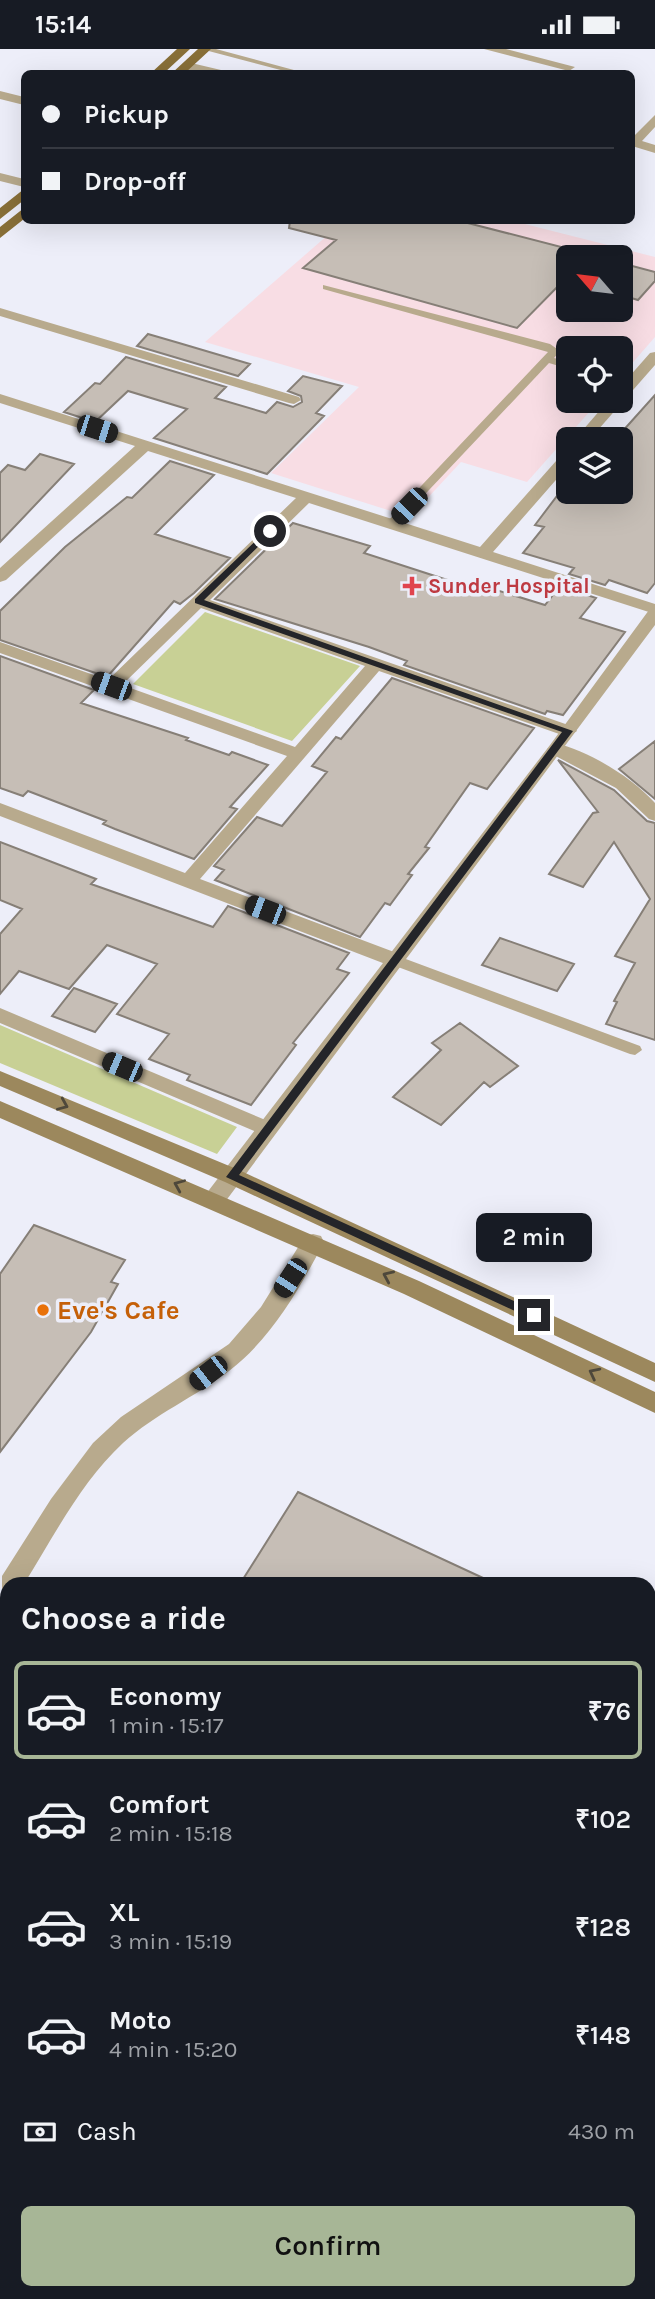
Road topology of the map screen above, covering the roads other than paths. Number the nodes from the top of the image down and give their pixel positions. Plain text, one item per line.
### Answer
1 (184, 49) edge
2 (205, 49) edge
3 (490, 49) edge
4 (533, 53) edge
5 (569, 67) dead end
6 (160, 70) edge
7 (182, 70) edge
8 (289, 70) edge
9 (0, 95) edge
10 (21, 100) edge
11 (655, 120) edge
12 (635, 142) edge
13 (635, 143) edge
14 (655, 149) edge
15 (0, 177) edge
16 (21, 182) edge
17 (21, 196) edge
18 (0, 215) edge
19 (21, 215) edge
20 (0, 234) edge
21 (327, 287) dead end
22 (0, 312) edge
23 (655, 356) edge
24 (549, 360) junction
25 (556, 362) edge
26 (633, 378) edge
27 (0, 398) edge
28 (295, 400) dead end
29 (605, 413) edge
30 (593, 427) edge
31 (145, 445) junction
32 (556, 470) edge
33 (306, 497) junction
34 (391, 524) junction
35 (483, 554) junction
36 (0, 577) edge
37 (198, 601) junction
38 (655, 611) edge
39 (0, 647) edge
40 (376, 664) junction
41 (111, 686) junction
42 (568, 731) junction
43 (556, 749) junction
44 (298, 754) junction
45 (655, 784) edge
46 (637, 794) junction
47 (0, 809) edge
48 (655, 815) edge
49 (188, 881) junction
50 (395, 960) junction
51 (0, 1015) edge
52 (635, 1050) dead end
53 (0, 1078) edge
54 (0, 1109) edge
55 (268, 1129) junction
56 (232, 1177) junction
57 (214, 1200) junction
58 (313, 1242) junction
59 (655, 1373) edge
60 (655, 1403) edge
61 (16, 1577) edge

1 - 6 main road
2 - 7 main road
2 - 8 lane
3 - 4 street
4 - 5 street
9 - 10 street
11 - 12 street
13 - 14 street
15 - 16 street
17 - 18 main road
19 - 20 main road
21 - 24 lane
22 - 28 street
23 - 26 street
24 - 25 lane
24 - 34 lane
27 - 31 street
29 - 30 street
31 - 33 street
31 - 36 street
32 - 35 street
33 - 34 street
33 - 37 street
34 - 35 street
35 - 38 street
37 - 40 street
37 - 41 street
38 - 42 street
39 - 41 street
40 - 42 street
40 - 44 street
41 - 44 street
42 - 43 street
43 - 46 street
43 - 50 street
44 - 49 street
45 - 46 street
46 - 48 street
47 - 49 street
49 - 50 street
50 - 52 lane
50 - 55 street
51 - 55 street
53 -> 56 main road
57 -> 54 main road
55 - 56 street
56 - 57 street
56 - 59 main road
57 - 58 main road
60 -> 58 main road
58 - 61 street

